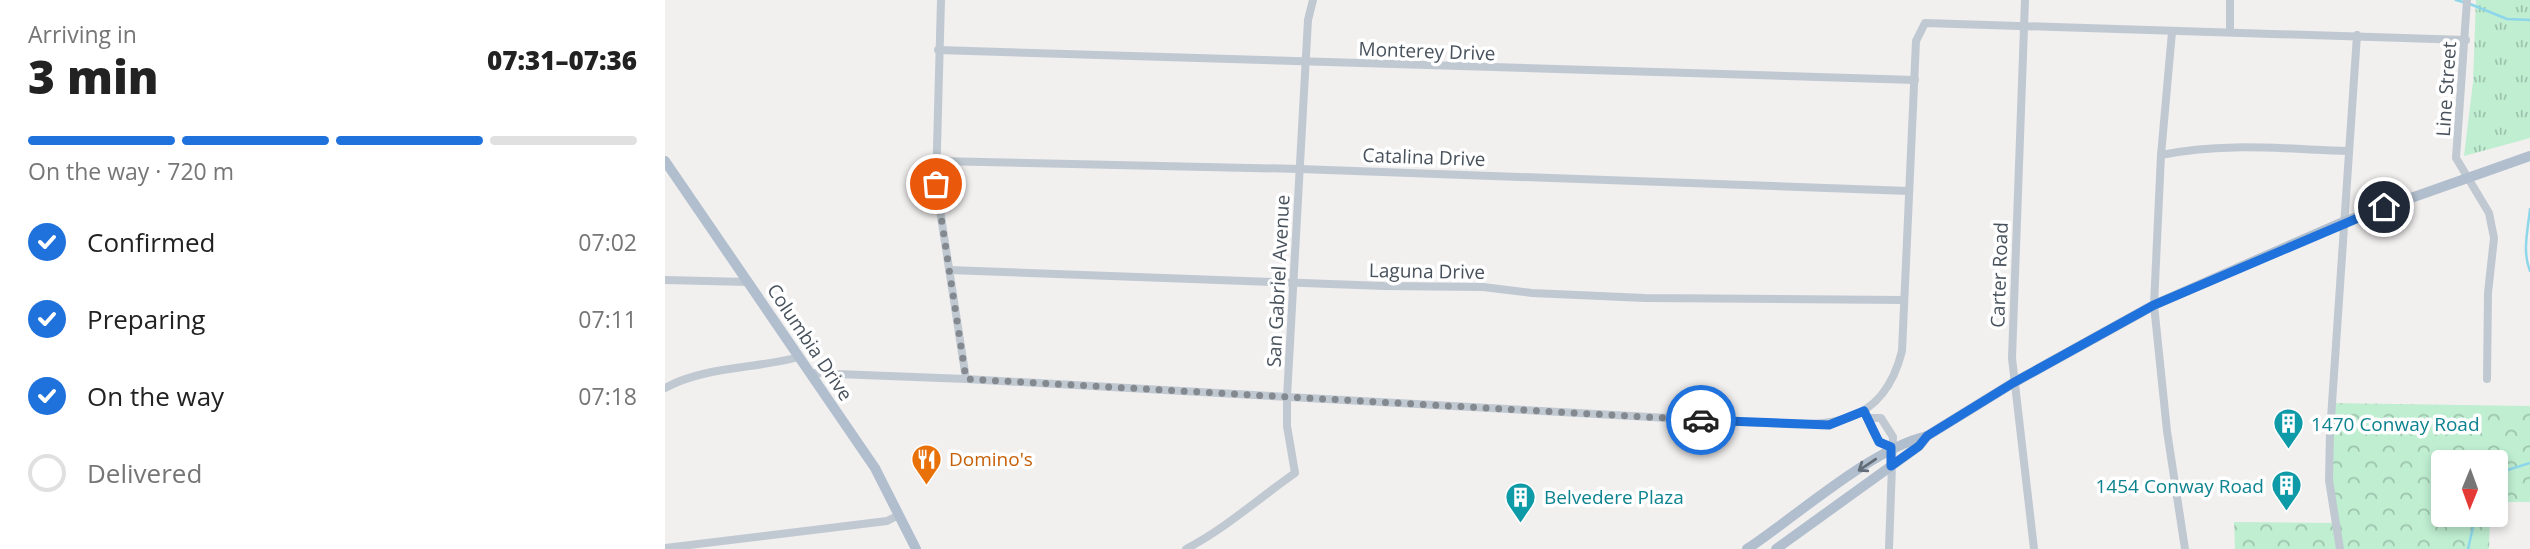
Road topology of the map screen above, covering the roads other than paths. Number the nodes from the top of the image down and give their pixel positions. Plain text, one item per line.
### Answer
1 (941, 0) edge
2 (1313, 0) edge
3 (2025, 0) edge
4 (2230, 0) edge
5 (2467, 0) edge
6 (2024, 26) junction
7 (2172, 32) junction
8 (2230, 32) junction
9 (2357, 35) junction
10 (2466, 40) junction
11 (938, 50) junction
12 (1307, 62) junction
13 (1915, 80) junction
14 (2348, 151) junction
15 (2161, 155) junction
16 (2530, 156) edge
17 (665, 160) edge
18 (937, 161) junction
19 (1300, 169) junction
20 (2469, 176) junction
21 (1909, 191) junction
22 (2343, 222) junction
23 (949, 270) junction
24 (665, 280) edge
25 (748, 282) junction
26 (1293, 283) junction
27 (1904, 300) junction
28 (2154, 305) junction
29 (799, 357) junction
30 (811, 373) junction
31 (966, 379) junction
32 (2487, 379) dead end
33 (2013, 383) junction
34 (665, 388) edge
35 (1287, 397) junction
36 (1866, 414) junction
37 (1927, 436) junction
38 (1891, 449) junction
39 (1891, 466) junction
40 (899, 516) junction
41 (665, 548) edge
42 (916, 549) edge
43 (1186, 549) edge
44 (1747, 549) edge
45 (1776, 549) edge
46 (1889, 549) edge
47 (2034, 549) edge
48 (2185, 549) edge
49 (2340, 549) edge

1 - 11 street
2 - 12 street, San Gabriel Avenue
3 - 6 street, Carter Road
4 - 8 street
5 - 10 street, Line Street
6 - 7 street
6 - 13 street
6 - 33 street, Carter Road
7 - 8 street
7 - 15 street
8 - 9 street
9 - 10 street
9 - 14 street
10 - 20 street, Line Street
11 - 12 street, Monterey Drive
11 - 18 street
12 - 13 street, Monterey Drive
12 - 19 street, San Gabriel Avenue
13 - 21 street
14 - 15 street
14 - 22 street
15 - 28 street
16 - 20 main road
17 - 25 main road, Columbia Drive
18 - 19 street, Catalina Drive
18 - 23 street
19 - 21 street, Catalina Drive
19 - 26 street, San Gabriel Avenue
20 - 22 main road
20 - 32 street, Line Street
21 - 27 street
22 - 28 main road
22 - 49 street
23 - 26 street, Laguna Drive
23 - 31 street
24 - 25 street
25 - 29 main road, Columbia Drive
26 - 27 street, Laguna Drive
26 - 35 street, San Gabriel Avenue
27 - 36 street
28 - 33 main road
28 - 48 street
29 - 30 main road, Columbia Drive
29 - 34 street
30 - 31 street
30 - 40 main road, Columbia Drive
31 - 35 street
33 - 37 main road
33 - 47 street, Carter Road
35 - 36 street
35 - 43 street, San Gabriel Avenue
36 - 38 street
36 - 38 street
37 - 38 main road
37 - 39 main road
38 - 39 street
38 -> 44 main road
39 - 45 main road
39 - 46 street
40 - 41 street
40 - 42 main road, Columbia Drive

